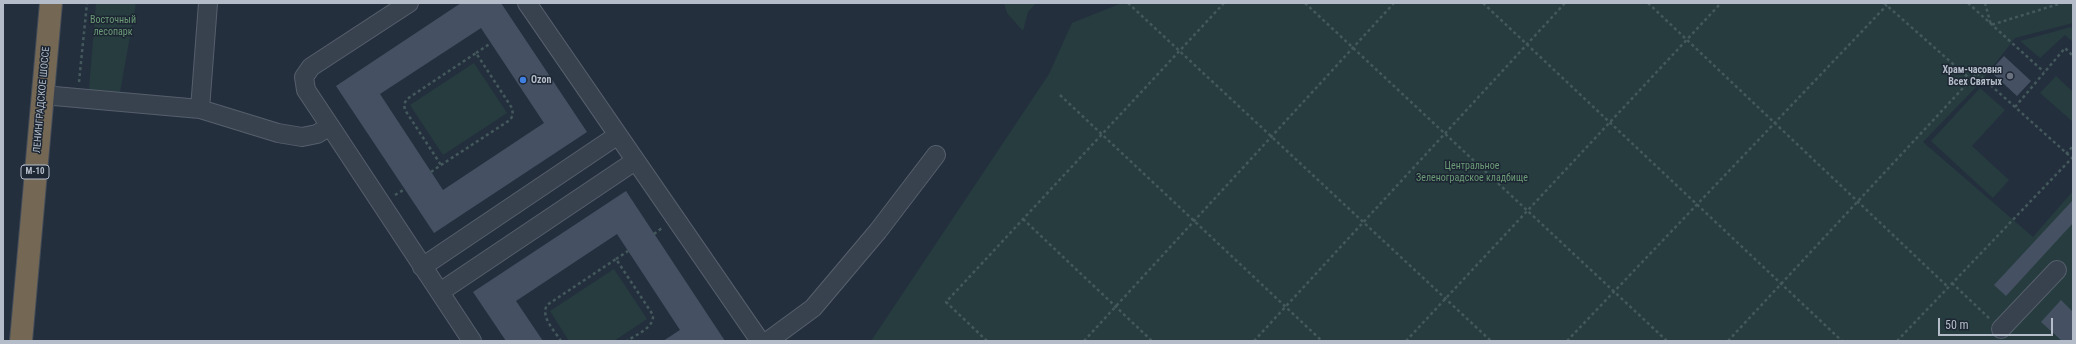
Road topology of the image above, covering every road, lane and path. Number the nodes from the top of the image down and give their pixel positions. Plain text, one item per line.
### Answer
1 (51, 3) edge
2 (87, 3) edge
3 (208, 3) edge
4 (409, 3) edge
5 (527, 3) edge
6 (1128, 3) edge
7 (1224, 3) edge
8 (1305, 3) edge
9 (1394, 3) edge
10 (1483, 3) edge
11 (1565, 3) edge
12 (1648, 3) edge
13 (1721, 3) edge
14 (1968, 3) edge
15 (1985, 3) edge
16 (2062, 3) edge
17 (1886, 4) edge
18 (1991, 25) junction
19 (1687, 40) junction
20 (491, 43) dead end
21 (1527, 44) junction
22 (1353, 48) junction
23 (1180, 51) junction
24 (476, 53) junction
25 (2073, 56) edge
26 (2044, 72) junction
27 (1970, 79) junction
28 (43, 95) junction
29 (1060, 95) dead end
30 (77, 98) junction
31 (2015, 107) junction
32 (200, 109) junction
33 (1610, 122) junction
34 (1775, 123) junction
35 (330, 126) junction
36 (1102, 134) junction
37 (1445, 134) junction
38 (618, 135) junction
39 (1272, 137) junction
40 (2073, 146) edge
41 (2066, 154) junction
42 (936, 155) dead end
43 (2072, 159) edge
44 (635, 161) junction
45 (441, 165) junction
46 (431, 172) dead end
47 (1858, 201) junction
48 (1697, 204) junction
49 (1528, 211) junction
50 (1023, 219) junction
51 (1194, 221) junction
52 (1364, 222) junction
53 (628, 251) dead end
54 (616, 259) junction
55 (422, 266) junction
56 (2057, 270) dead end
57 (1781, 284) junction
58 (1952, 284) junction
59 (1948, 287) junction
60 (440, 292) junction
61 (1614, 292) junction
62 (1446, 299) junction
63 (1116, 306) junction
64 (1286, 307) junction
65 (2001, 330) joint
66 (21, 341) edge
67 (472, 341) edge
68 (561, 341) edge
69 (627, 341) edge
70 (760, 341) edge
71 (768, 341) edge
72 (987, 341) edge
73 (1084, 341) edge
74 (1152, 341) edge
75 (1254, 341) edge
76 (1322, 341) edge
77 (1406, 341) edge
78 (1491, 341) edge
79 (1567, 341) edge
80 (1667, 341) edge
81 (1728, 341) edge
82 (1842, 341) edge
83 (1897, 341) edge

1 - 28 highway, ЛЕНИНГРАДСКОЕ ШОССЕ / М-10
2 - 30 path
3 - 32 lane
4 - 35 lane
5 - 38 lane
6 - 23 path
7 - 23 path
8 - 22 path
9 - 22 path
10 - 21 path
11 - 21 path
12 - 19 path
13 - 19 path
14 - 18 path
15 - 18 path
16 - 18 path
17 - 27 path
17 - 34 path
18 - 26 path
19 - 33 path
19 - 34 path
20 - 24 path
21 - 33 path
21 - 37 path
22 - 37 path
22 - 39 path
23 - 36 path
23 - 39 path
24 - 45 path
24 - 45 path
25 - 26 path
26 - 31 path
27 - 31 path
27 - 47 path
28 - 30 lane
28 - 66 highway, ЛЕНИНГРАДСКОЕ ШОССЕ / М-10
29 - 36 path
30 - 32 lane
31 - 41 path
32 - 35 lane
33 - 48 path
33 - 49 path
34 - 47 path
34 - 48 path
35 - 55 lane
36 - 50 path
36 - 51 path
37 - 49 path
37 - 52 path
38 - 44 lane
38 - 55 lane
39 - 51 path
39 - 52 path
40 - 41 path
41 - 43 path
42 - 71 lane
43 - 58 path
44 - 60 lane
44 - 70 lane
45 - 46 path
47 - 57 path
47 - 59 path
48 - 57 path
48 - 61 path
49 - 61 path
49 - 62 path
50 - 63 path
50 - 72 path
51 - 63 path
51 - 64 path
52 - 62 path
52 - 64 path
53 - 54 path
54 - 68 path
54 - 69 path
55 - 60 lane
56 - 65 lane
57 - 81 path
57 - 82 path
58 - 59 path
58 - 65 path
59 - 83 path
60 - 67 lane
61 - 79 path
61 - 80 path
62 - 77 path
62 - 78 path
63 - 73 path
63 - 74 path
64 - 75 path
64 - 76 path

